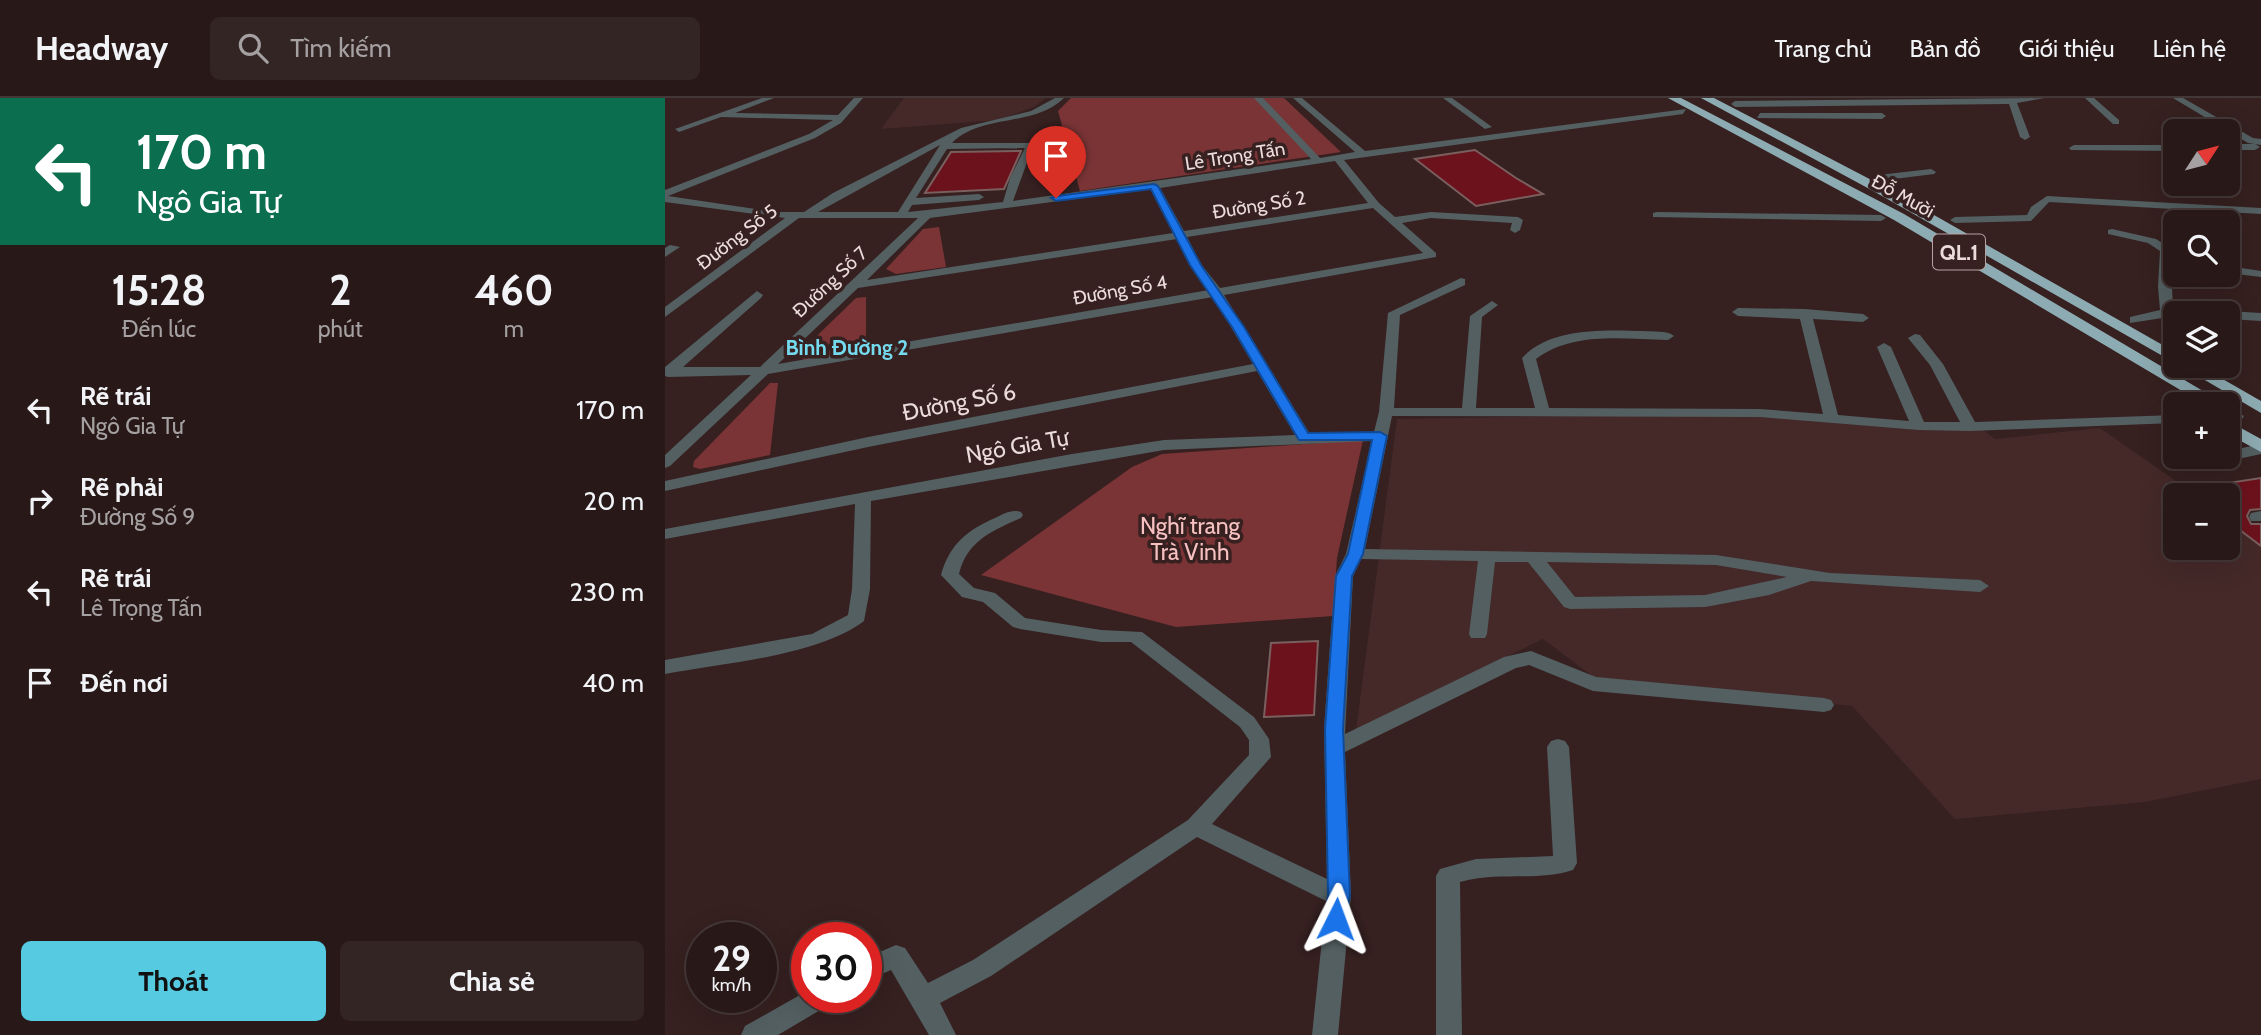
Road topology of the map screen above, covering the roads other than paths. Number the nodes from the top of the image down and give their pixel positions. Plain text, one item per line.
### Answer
1 (770, 98) edge
2 (859, 98) edge
3 (1060, 98) edge
4 (1258, 98) edge
5 (1297, 98) edge
6 (1447, 98) edge
7 (1658, 98) edge
8 (1673, 98) edge
9 (1706, 98) edge
10 (1755, 98) edge
11 (2041, 98) edge
12 (2089, 98) edge
13 (2177, 98) edge
14 (1981, 99) edge
15 (2011, 101) junction
16 (1726, 102) edge
17 (1690, 110) junction
18 (722, 115) junction
19 (1882, 116) dead end
20 (1760, 117) junction
21 (841, 118) junction
22 (2116, 122) dead end
23 (1487, 127) dead end
24 (679, 129) dead end
25 (953, 137) junction
26 (2025, 137) dead end
27 (946, 146) junction
28 (2257, 146) edge
29 (2074, 148) dead end
30 (2163, 148) edge
31 (1363, 154) junction
32 (1337, 158) junction
33 (1318, 161) junction
34 (881, 165) dead end
35 (1931, 172) dead end
36 (1878, 178) junction
37 (1154, 186) junction
38 (1011, 192) junction
39 (665, 196) edge
40 (808, 200) dead end
41 (685, 202) junction
42 (909, 202) junction
43 (1007, 205) junction
44 (1375, 205) junction
45 (2261, 211) edge
46 (800, 212) junction
47 (665, 214) edge
48 (902, 214) junction
49 (927, 215) junction
50 (1657, 215) dead end
51 (1881, 218) junction
52 (1955, 220) junction
53 (1393, 221) junction
54 (1515, 230) dead end
55 (2112, 232) dead end
56 (1178, 236) junction
57 (2163, 247) edge
58 (2240, 272) edge
59 (2258, 274) dead end
60 (1461, 282) dead end
61 (857, 285) junction
62 (1217, 293) junction
63 (757, 295) dead end
64 (1492, 305) dead end
65 (665, 313) edge
66 (2163, 313) edge
67 (1805, 314) junction
68 (2240, 316) edge
69 (2261, 317) edge
70 (1863, 318) dead end
71 (2134, 320) junction
72 (1741, 330) dead end
73 (1668, 336) dead end
74 (2163, 336) edge
75 (1915, 338) dead end
76 (1884, 347) dead end
77 (2163, 351) edge
78 (1263, 366) junction
79 (762, 371) junction
80 (667, 373) edge
81 (2210, 378) edge
82 (2234, 378) edge
83 (2172, 392) edge
84 (2196, 392) edge
85 (2261, 394) edge
86 (2261, 408) edge
87 (1386, 412) junction
88 (1469, 412) junction
89 (1543, 412) junction
90 (2163, 419) edge
91 (1832, 420) junction
92 (2240, 422) edge
93 (1919, 426) junction
94 (1970, 427) junction
95 (2240, 427) edge
96 (2261, 432) edge
97 (1380, 436) junction
98 (1304, 437) junction
99 (2261, 448) edge
100 (2240, 453) edge
101 (665, 463) edge
102 (665, 486) edge
103 (863, 498) junction
104 (1015, 515) dead end
105 (665, 534) edge
106 (1355, 554) junction
107 (1487, 557) junction
108 (1533, 558) junction
109 (1809, 576) junction
110 (1980, 586) dead end
111 (1478, 634) dead end
112 (665, 667) edge
113 (1824, 705) dead end
114 (1558, 747) dead end
115 (1335, 748) junction
116 (1196, 826) junction
117 (1339, 896) junction
118 (882, 962) edge
119 (924, 998) junction
120 (792, 1013) edge
121 (754, 1035) edge
122 (943, 1035) edge
123 (1325, 1035) edge
124 (1449, 1035) edge

1 - 18 street
2 - 21 street
3 - 25 street
4 - 33 street
5 - 31 street
6 - 23 street
7 - 17 highway, Đỗ Mười / QL.1
8 - 17 highway, Đỗ Mười / QL.1
9 - 16 highway, Đỗ Mười / QL.1
10 - 16 street
11 - 15 street
12 - 22 street
13 - 28 street
14 - 15 street
14 - 16 street
15 - 26 street
16 - 17 highway
16 - 20 highway, Đỗ Mười / QL.1
16 - 77 highway, Đỗ Mười / QL.1
17 - 31 street, Lê Trọng Tấn
17 - 51 highway, Đỗ Mười / QL.1
17 - 84 highway, Đỗ Mười / QL.1
18 - 21 street
18 - 24 street
19 - 20 street
20 - 36 highway, Đỗ Mười / QL.1
21 - 39 street
25 - 27 street
25 - 46 street
27 - 38 street
27 - 42 street
29 - 30 street
31 - 32 street, Lê Trọng Tấn
32 - 33 street, Lê Trọng Tấn
32 - 44 street, Đường Số 4
33 - 37 street, Lê Trọng Tấn
34 - 40 street
35 - 36 street
36 - 52 highway, Đỗ Mười / QL.1
37 - 43 street, Lê Trọng Tấn
37 - 56 street
38 - 42 street
38 - 43 street
39 - 41 street
41 - 46 street
41 - 47 street
42 - 48 street
43 - 49 street, Lê Trọng Tấn
44 - 53 street, Đường Số 4
44 - 56 street, Đường Số 2
45 - 52 street
46 - 48 street, Lê Trọng Tấn
46 - 65 street, Đường Số 5
48 - 49 street, Lê Trọng Tấn
49 - 61 street, Đường Số 7
50 - 51 street
51 - 83 highway, Đỗ Mười / QL.1
52 - 71 highway, Đỗ Mười / QL.1
53 - 54 street
53 - 62 street, Đường Số 4
55 - 57 street
56 - 61 street, Đường Số 2
56 - 62 street
58 - 59 street
60 - 87 street
61 - 79 street, Đường Số 7
62 - 78 street
62 - 79 street, Đường Số 4
63 - 80 street
64 - 88 street
66 - 71 street
67 - 70 street
67 - 72 street
67 - 91 street
68 - 69 street
71 - 74 highway, Đỗ Mười / QL.1
73 - 89 street
75 - 94 street
76 - 93 street
78 - 98 street
78 - 102 street, Đường Số 6
79 - 80 street, Đường Số 4
79 - 101 street, Đường Số 7
81 - 86 highway
82 - 85 highway
87 - 88 street
87 - 97 street
88 - 89 street
89 - 91 street
90 - 94 street
91 - 93 street
92 - 96 highway
93 - 94 street
95 - 99 highway
97 - 98 street, Ngô Gia Tự
97 - 106 street
98 - 103 street, Ngô Gia Tự
99 - 100 street
103 - 105 street, Ngô Gia Tự
103 - 112 street
104 - 116 street
106 - 107 street
106 - 115 street
107 - 108 street
107 - 111 street
108 - 109 street
108 - 109 street
109 - 110 street
113 - 115 street
114 - 124 street
115 - 117 street
116 - 117 street
116 - 119 street
117 - 123 street
118 - 119 street
119 - 122 street
120 - 121 street

